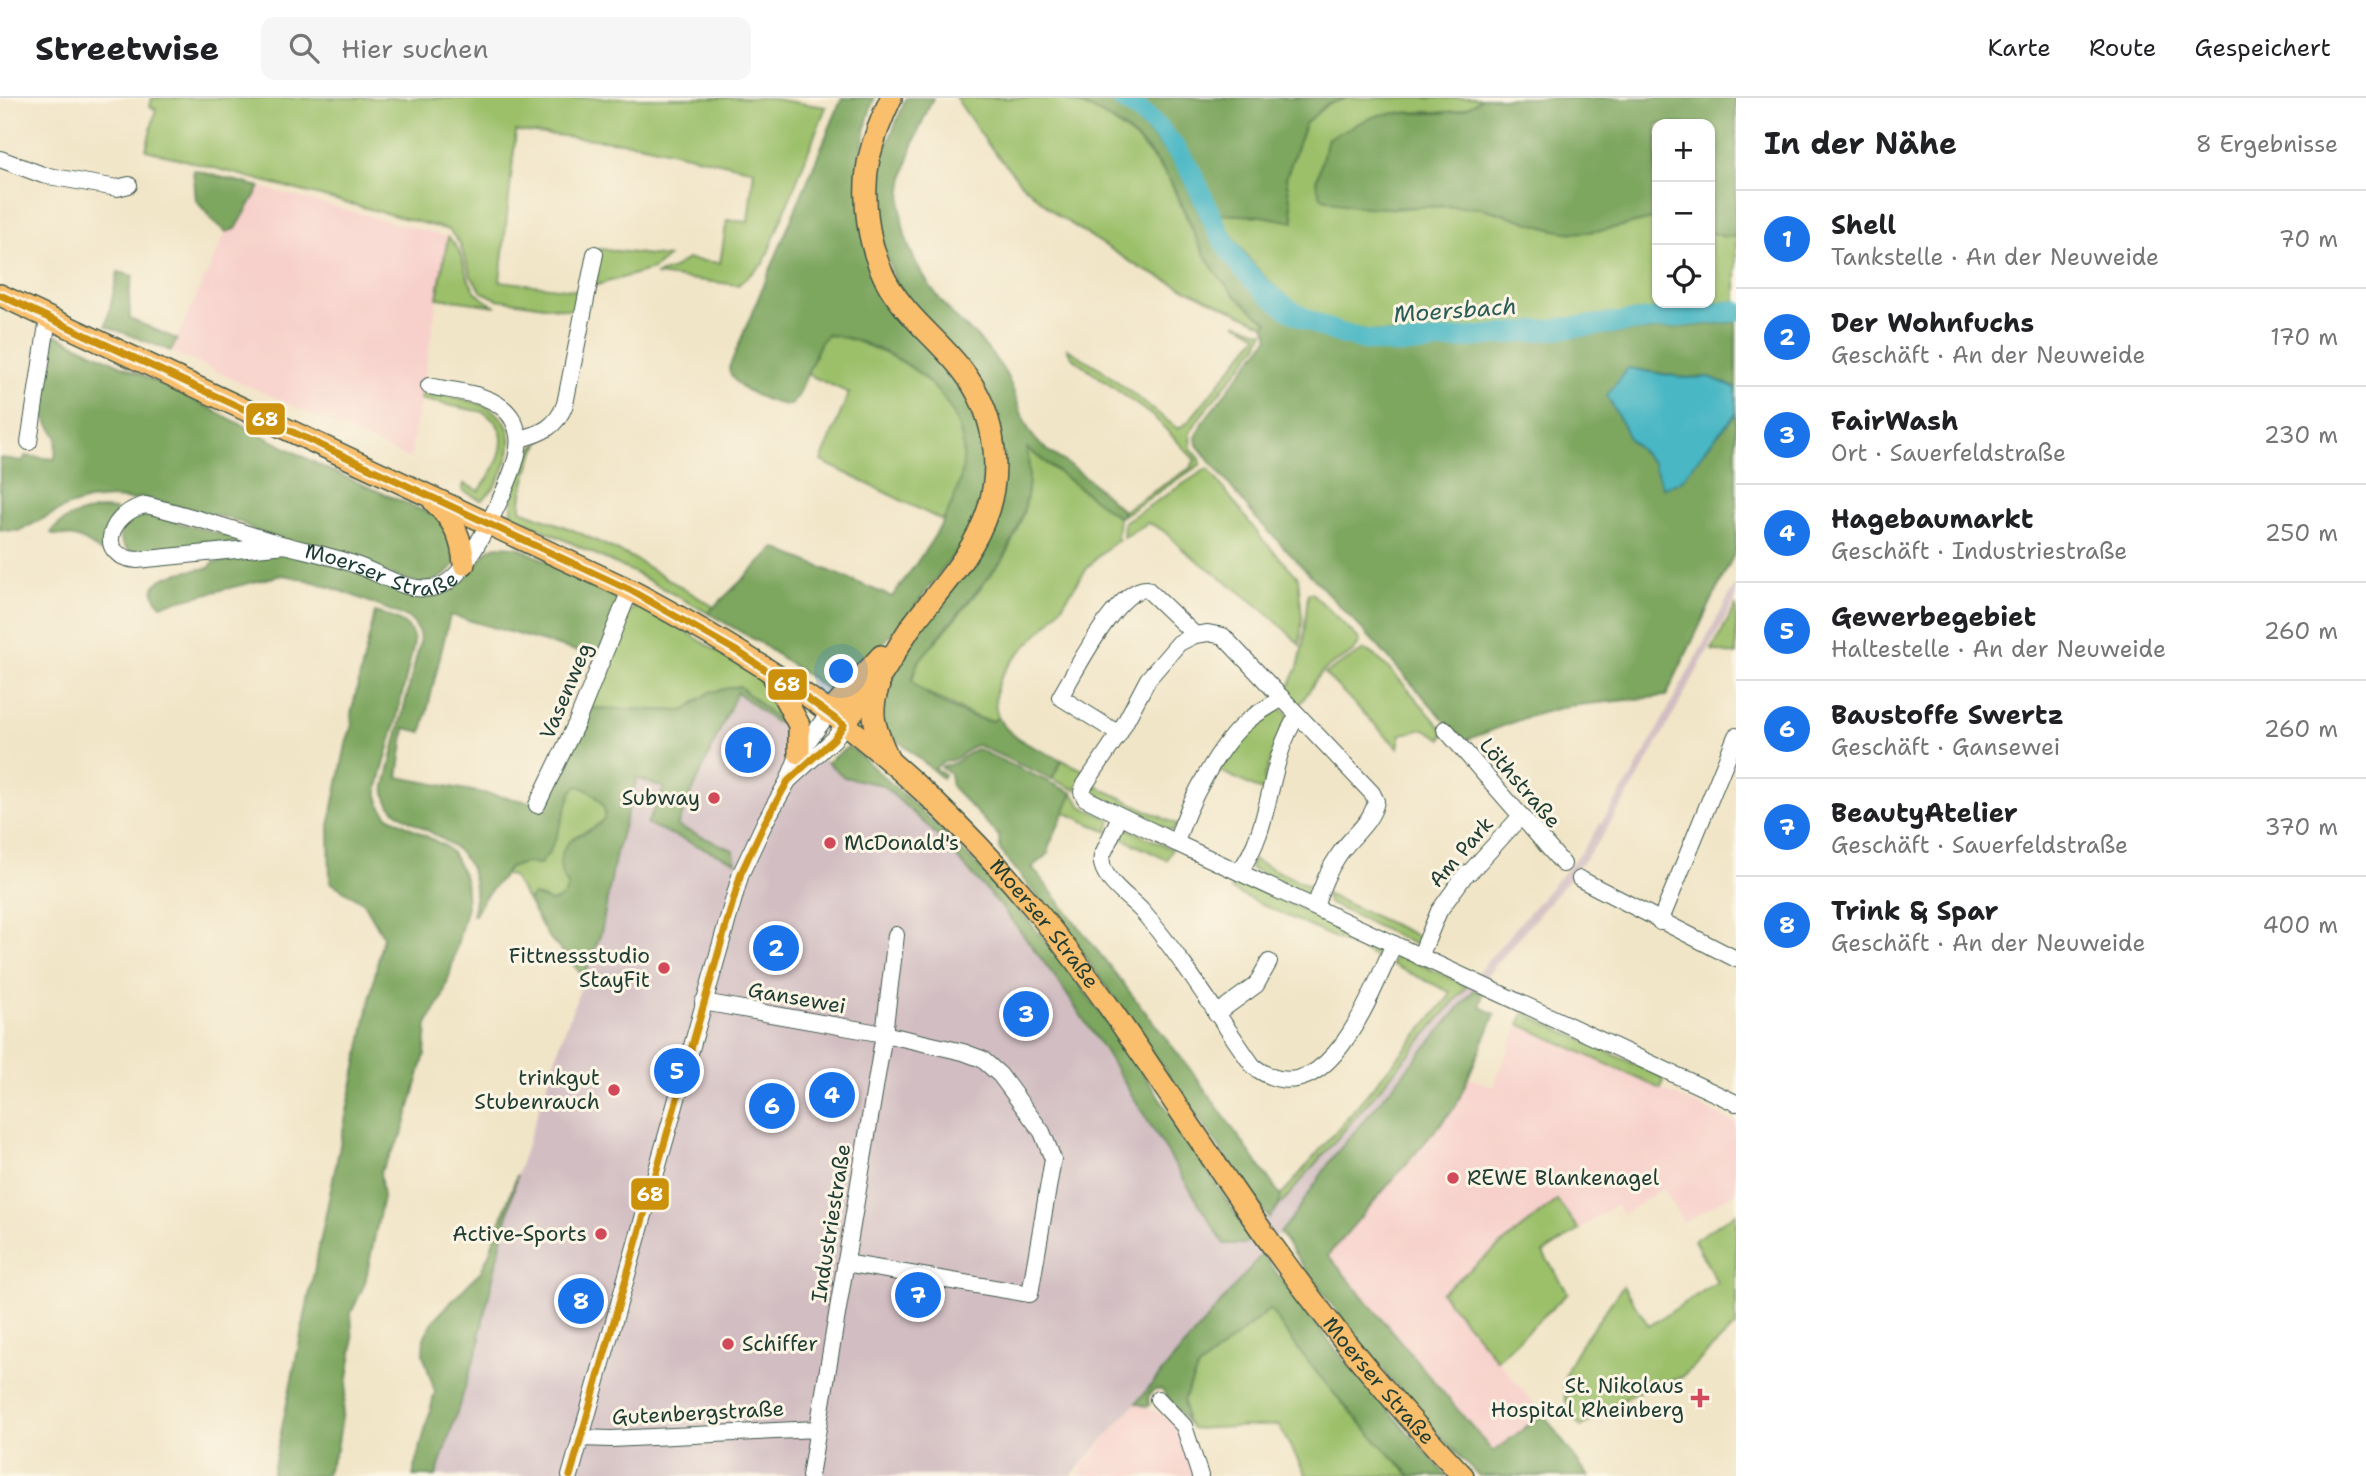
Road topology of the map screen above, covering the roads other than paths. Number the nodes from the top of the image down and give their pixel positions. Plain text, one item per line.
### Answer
1 (891, 98) edge
2 (0, 159) edge
3 (129, 185) dead end
4 (595, 254) dead end
5 (0, 295) edge
6 (47, 318) junction
7 (429, 386) dead end
8 (519, 439) junction
9 (29, 442) dead end
10 (425, 493) junction
11 (487, 522) junction
12 (286, 545) junction
13 (464, 564) junction
14 (630, 590) junction
15 (910, 628) junction
16 (1195, 635) junction
17 (883, 673) junction
18 (774, 676) junction
19 (1282, 698) junction
20 (1298, 715) junction
21 (836, 719) junction
22 (1445, 729) dead end
23 (1119, 734) junction
24 (1736, 736) edge
25 (799, 753) junction
26 (890, 763) junction
27 (788, 781) junction
28 (537, 805) dead end
29 (1120, 816) junction
30 (1521, 816) junction
31 (1176, 843) junction
32 (1563, 864) dead end
33 (1239, 872) junction
34 (1580, 879) dead end
35 (1315, 907) junction
36 (1660, 922) junction
37 (896, 935) dead end
38 (1394, 944) junction
39 (1420, 957) junction
40 (1736, 959) edge
41 (1269, 962) dead end
42 (703, 1002) junction
43 (1216, 1014) junction
44 (884, 1034) junction
45 (1736, 1102) edge
46 (845, 1263) junction
47 (1158, 1399) dead end
48 (817, 1429) junction
49 (580, 1438) junction
50 (570, 1476) edge
51 (810, 1476) edge
52 (1200, 1476) edge
53 (1463, 1476) edge

1 - 15 main road
2 - 3 street
4 - 8 street
5 - 6 main road, Moerser Straße
6 - 9 street
6 - 10 main road, Moerser Straße
7 - 8 street
8 - 11 street, Moerser Straße
10 - 11 main road, Moerser Straße
10 - 13 main road
11 - 13 street, Moerser Straße
11 - 14 main road, Moerser Straße
12 - 12 street, Moerser Straße
12 - 13 street, Moerser Straße
14 - 18 main road, Moerser Straße
14 - 28 street, Vasenweg
15 - 17 main road
15 - 21 main road
16 - 19 street
16 - 23 street
16 - 23 street
17 - 21 main road
17 - 26 main road
18 - 21 main road, Moerser Straße
18 - 25 main road
19 - 20 street
19 - 31 street
20 - 33 street
20 - 35 street
21 - 25 street
21 - 26 main road, Moerser Straße
21 - 27 street
22 - 30 street, Löthstraße
23 - 29 street
24 - 36 street
25 - 27 street
26 - 53 main road, Moerser Straße
27 - 42 street
29 - 31 street
29 - 43 street
30 - 32 street, Löthstraße
30 - 39 street, Am Park
31 - 33 street
33 - 35 street
34 - 36 street
35 - 38 street
36 - 40 street
37 - 44 street, Industriestraße
38 - 39 street
38 - 43 street
39 - 45 street
41 - 43 street
42 - 44 street, Gansewei
42 - 49 street
44 - 46 street, Industriestraße
44 - 46 street, Gansewei
46 - 48 street, Industriestraße
47 - 52 street
48 - 49 street, Gutenbergstraße
48 - 51 street, Industriestraße
49 - 50 street

